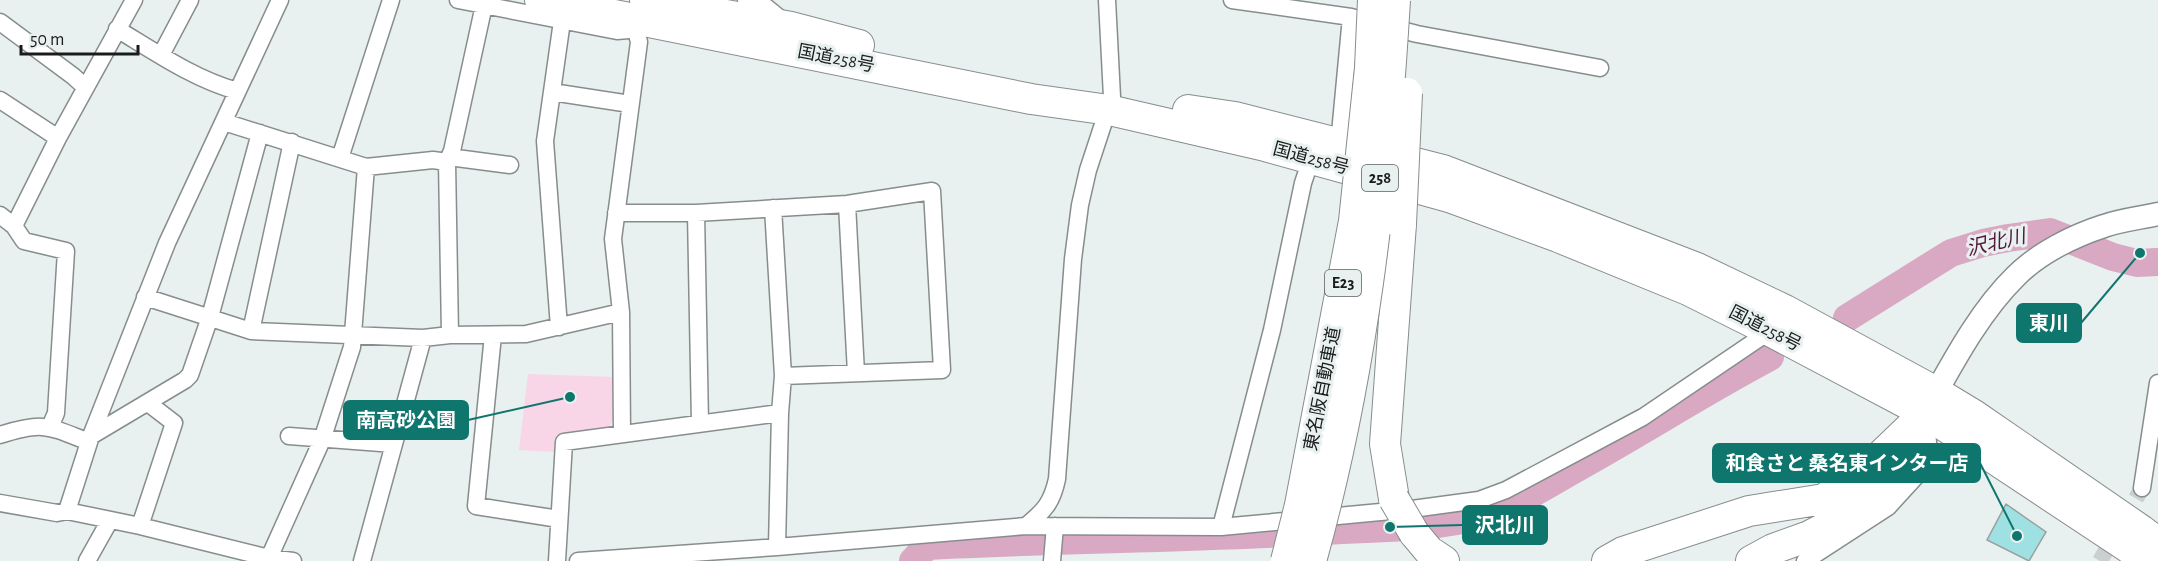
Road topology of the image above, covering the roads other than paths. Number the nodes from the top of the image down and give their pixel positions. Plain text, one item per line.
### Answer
1 (134, 0) edge
2 (190, 0) edge
3 (280, 0) edge
4 (391, 0) edge
5 (458, 0) edge
6 (540, 0) edge
7 (645, 0) edge
8 (746, 0) edge
9 (1107, 0) edge
10 (1232, 0) edge
11 (1395, 0) edge
12 (1408, 0) edge
13 (484, 5) junction
14 (1362, 9) edge
15 (562, 21) junction
16 (0, 22) edge
17 (791, 27) junction
18 (649, 28) junction
19 (117, 29) junction
20 (161, 55) junction
21 (1600, 68) dead end
22 (85, 87) junction
23 (237, 91) junction
24 (552, 92) junction
25 (0, 100) edge
26 (630, 104) junction
27 (1110, 104) junction
28 (224, 122) junction
29 (260, 133) junction
30 (58, 138) junction
31 (291, 142) junction
32 (1339, 144) junction
33 (340, 159) junction
34 (448, 159) junction
35 (1311, 159) junction
36 (510, 165) dead end
37 (366, 167) junction
38 (847, 204) junction
39 (773, 208) junction
40 (616, 213) junction
41 (696, 213) junction
42 (0, 214) edge
43 (2158, 214) edge
44 (14, 226) junction
45 (145, 297) junction
46 (621, 312) junction
47 (210, 317) junction
48 (559, 327) junction
49 (1770, 331) junction
50 (251, 332) junction
51 (354, 335) junction
52 (450, 335) junction
53 (493, 335) junction
54 (423, 338) junction
55 (856, 373) junction
56 (783, 376) junction
57 (2158, 384) edge
58 (148, 403) junction
59 (1930, 403) junction
60 (780, 413) junction
61 (700, 423) junction
62 (50, 427) junction
63 (1316, 427) junction
64 (622, 434) junction
65 (0, 435) edge
66 (289, 436) dead end
67 (90, 439) junction
68 (322, 440) junction
69 (394, 444) junction
70 (2142, 488) tunnel mouth
71 (0, 503) edge
72 (68, 511) junction
73 (559, 519) junction
74 (110, 520) junction
75 (140, 526) junction
76 (1026, 526) junction
77 (1221, 527) junction
78 (1054, 529) junction
79 (777, 547) junction
80 (2139, 549) edge
81 (1052, 555) edge
82 (269, 558) junction
83 (87, 561) edge
84 (293, 561) edge
85 (362, 561) edge
86 (557, 561) edge
87 (578, 561) edge
88 (1271, 561) edge
89 (1286, 561) edge
90 (1311, 561) edge
91 (1444, 561) edge
92 (1607, 561) edge
93 (1751, 561) edge
94 (1805, 561) edge

1 - 19 street
2 - 20 street
3 - 23 street
4 - 33 street
5 - 13 street
6 - 18 highway, 国道258号 / 258
7 - 17 highway, 国道258号 / 258
8 - 17 street
9 - 27 street
10 - 14 street
11 - 90 highway, 東名阪自動車道 / E23, bridge
12 - 91 highway, bridge
13 - 15 street
13 - 34 street
14 - 21 street
14 - 32 street
14 - 63 highway, 東名阪自動車道 / E23, bridge
15 - 18 street
15 - 24 street
16 - 22 street
17 - 27 highway, 国道258号 / 258
18 - 26 street
18 - 27 highway, 国道258号 / 258
19 - 20 street
19 - 22 street
20 - 23 street
22 - 30 street
23 - 28 street
24 - 26 street
24 - 48 street
25 - 30 street
26 - 40 street
27 - 32 highway, 国道258号 / 258
27 - 35 highway, 国道258号 / 258
27 - 76 street
28 - 29 street
28 - 45 street
29 - 31 street
29 - 47 street
30 - 44 street
31 - 33 street
31 - 50 street
32 - 59 highway, 国道258号 / 258
33 - 37 street
34 - 36 street
34 - 37 street
34 - 52 street
35 - 49 highway, 国道258号 / 258
35 - 77 street
37 - 51 street
38 - 39 street
38 - 55 street
38 - 55 street
39 - 41 street
39 - 56 street
40 - 41 street
40 - 46 street
41 - 61 street
42 - 44 street
43 - 59 street
44 - 62 street
45 - 47 street
45 - 67 street
46 - 48 street
46 - 64 street
47 - 50 street
47 - 58 street
48 - 53 street
49 - 59 highway, 国道258号 / 258
49 - 77 street
50 - 51 street
51 - 54 street
51 - 68 street
52 - 53 street
52 - 54 street
53 - 73 street
54 - 69 street
55 - 56 street
56 - 60 street
57 - 70 street
58 - 67 street
58 - 75 street
59 - 80 highway, 国道258号 / 258
59 - 92 highway
59 - 93 highway
59 - 94 street
60 - 61 street
60 - 79 street
61 - 64 street
62 - 65 street
62 - 67 street
63 - 88 highway, bridge
63 - 89 highway, 東名阪自動車道 / E23, bridge
64 - 73 street
66 - 68 street
67 - 72 street
68 - 69 street
68 - 82 street
69 - 85 street
71 - 72 street
72 - 74 street
73 - 86 street
74 - 75 street
74 - 83 street
75 - 82 street
76 - 78 street
76 - 79 street
77 - 78 street
78 - 81 street
79 - 87 street
82 - 84 street

